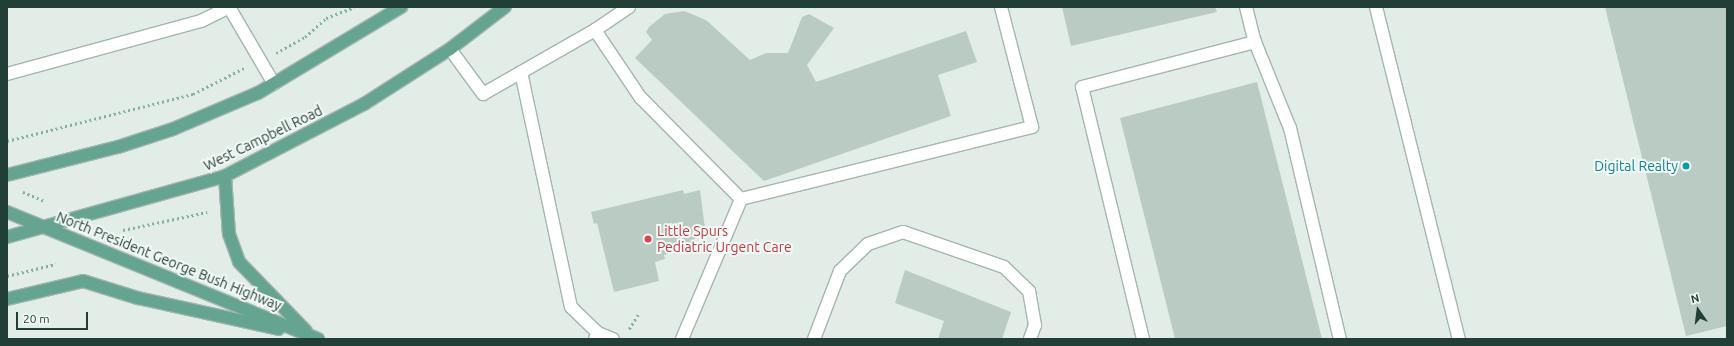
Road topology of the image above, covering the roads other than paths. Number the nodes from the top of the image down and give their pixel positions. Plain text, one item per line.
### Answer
1 (229, 7) edge
2 (401, 7) edge
3 (506, 7) edge
4 (629, 7) edge
5 (1001, 7) edge
6 (1246, 7) edge
7 (1376, 7) edge
8 (595, 30) junction
9 (1255, 42) junction
10 (450, 49) junction
11 (521, 72) junction
12 (7, 74) edge
13 (274, 84) junction
14 (7, 175) edge
15 (225, 176) junction
16 (742, 199) junction
17 (7, 212) edge
18 (48, 227) junction
19 (7, 237) edge
20 (7, 298) edge
21 (596, 336) edge
22 (315, 338) edge
23 (613, 339) edge
24 (682, 339) edge
25 (814, 339) edge
26 (1030, 339) edge
27 (1143, 339) edge
28 (1340, 339) edge
29 (1459, 339) edge

1 - 12 lane
1 - 13 lane
2 - 13 main road
3 - 10 main road, West Campbell Road
4 - 8 lane
5 - 16 lane
6 - 9 lane
7 - 29 lane
8 - 11 lane
8 - 16 lane
9 - 27 lane
9 - 28 lane
10 - 11 lane
10 - 15 main road, West Campbell Road
11 - 21 lane
13 - 14 main road
15 - 18 main road, West Campbell Road
15 - 22 main road
16 - 24 lane
17 - 18 main road, North President George Bush Highway
18 - 19 main road, West Campbell Road
18 - 22 main road, North President George Bush Highway
20 - 22 main road
21 - 23 lane
25 - 26 lane

